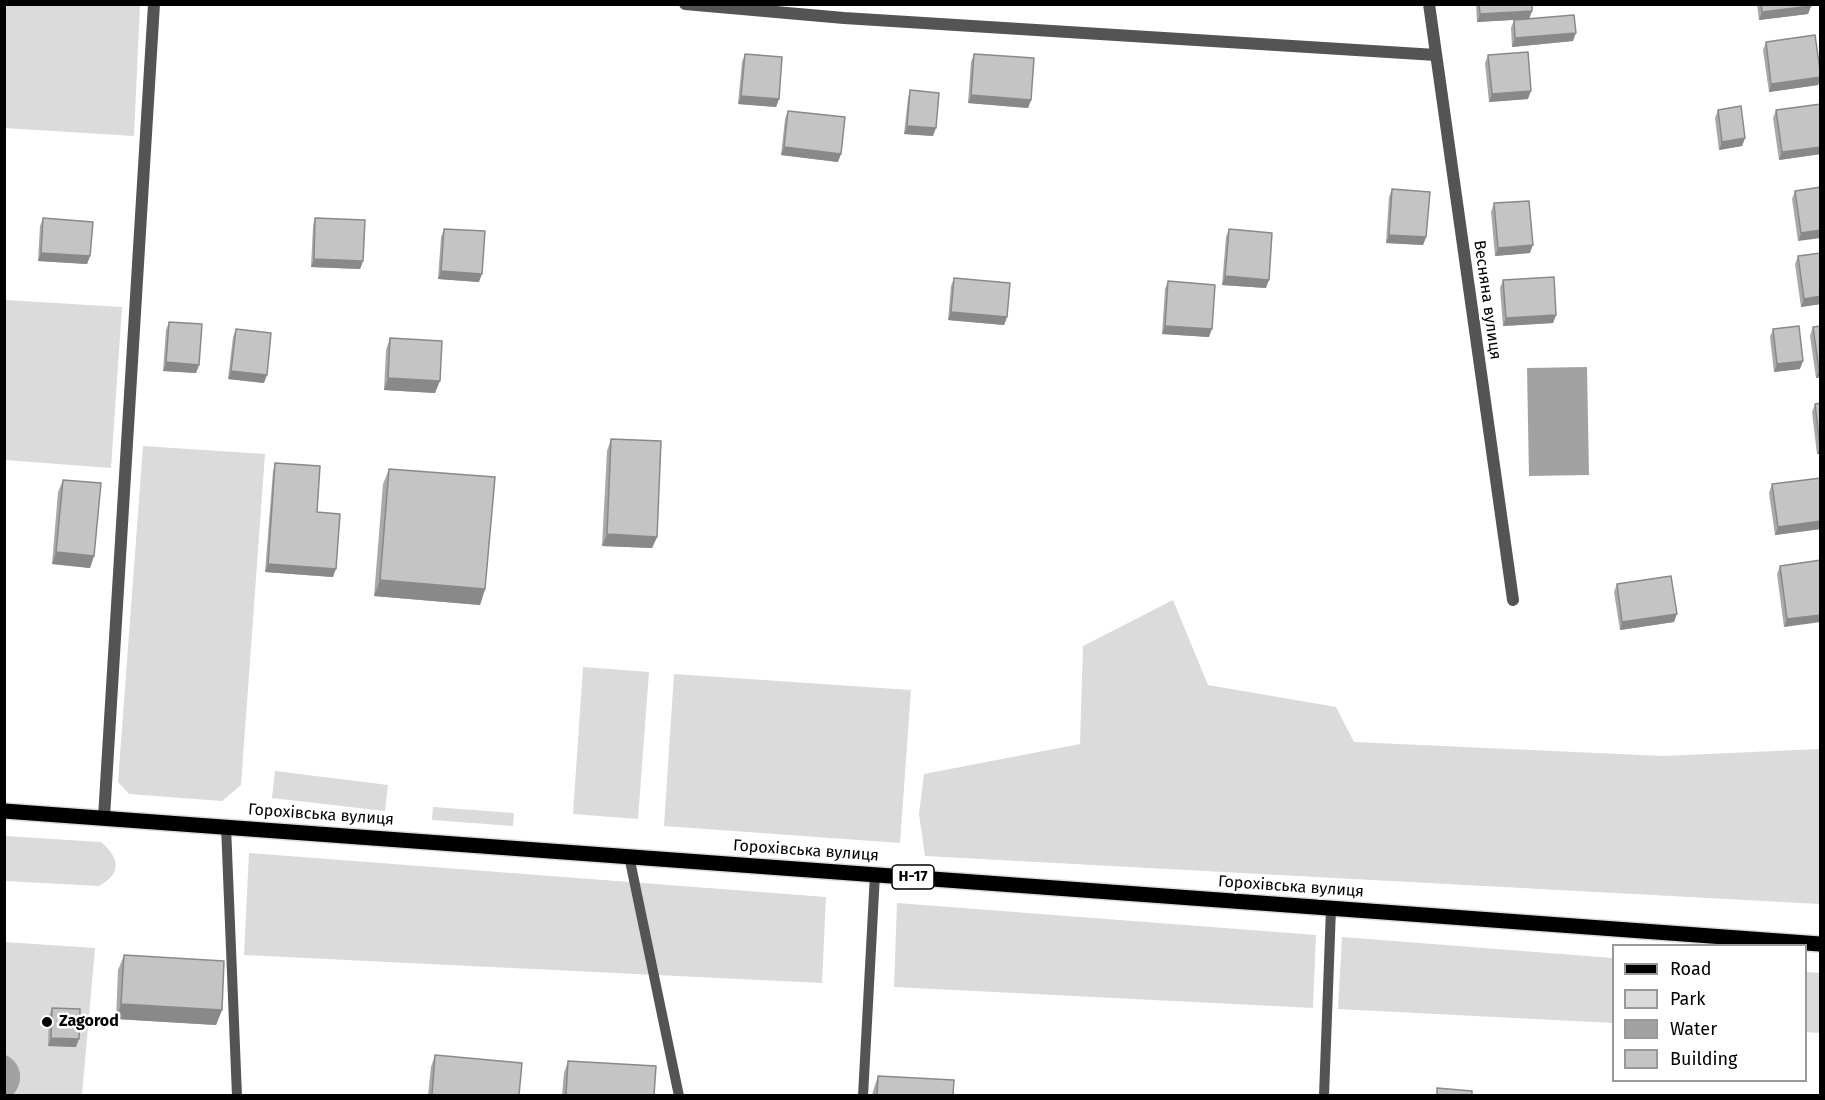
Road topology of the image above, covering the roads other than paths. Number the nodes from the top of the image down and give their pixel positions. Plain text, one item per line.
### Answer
1 (154, 4) edge
2 (685, 4) edge
3 (1429, 4) edge
4 (1436, 55) junction
5 (1513, 600) dead end
6 (4, 811) edge
7 (104, 817) junction
8 (226, 826) junction
9 (629, 856) junction
10 (875, 874) junction
11 (1331, 908) junction
12 (1821, 944) edge
13 (237, 1095) edge
14 (679, 1095) edge
15 (862, 1095) edge
16 (1324, 1095) edge

1 - 7 street
2 - 4 street
3 - 4 street, Весняна вулиця
4 - 5 street, Весняна вулиця
6 - 7 main road, Горохівська вулиця / Н-17
7 - 8 main road, Горохівська вулиця / Н-17
8 - 9 main road, Горохівська вулиця / Н-17
8 - 13 lane
9 - 10 main road, Горохівська вулиця / Н-17
9 - 14 lane
10 - 11 main road, Горохівська вулиця / Н-17
10 - 15 lane
11 - 12 main road, Горохівська вулиця / Н-17
11 - 16 lane

